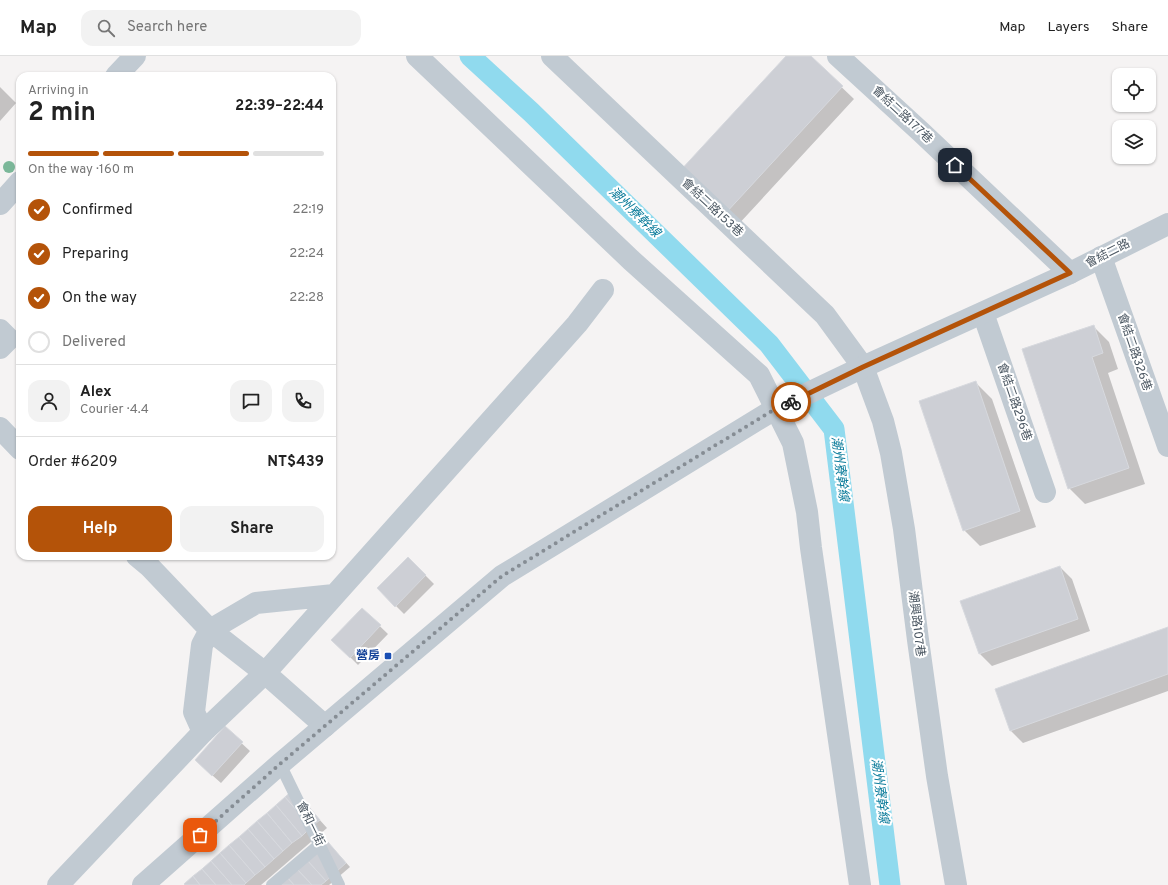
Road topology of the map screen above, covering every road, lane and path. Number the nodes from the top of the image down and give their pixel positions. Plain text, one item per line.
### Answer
1 (417, 56) edge
2 (552, 56) edge
3 (838, 56) edge
4 (16, 186) edge
5 (0, 204) edge
6 (1168, 224) edge
7 (1101, 257) junction
8 (1070, 273) junction
9 (603, 290) dead end
10 (983, 313) junction
11 (0, 330) edge
12 (0, 348) edge
13 (858, 370) junction
14 (780, 407) junction
15 (0, 428) edge
16 (16, 445) edge
17 (1168, 446) edge
18 (1045, 492) dead end
19 (142, 560) edge
20 (334, 595) junction
21 (210, 630) junction
22 (265, 673) junction
23 (325, 726) junction
24 (203, 732) junction
25 (280, 764) junction
26 (319, 845) junction
27 (58, 885) edge
28 (143, 885) edge
29 (272, 885) edge
30 (339, 885) edge
31 (860, 885) edge
32 (956, 885) edge

1 - 14 street
2 - 13 street, 會結二路153巷
3 - 8 street, 會結二路177巷
4 - 5 street
6 - 7 street, 會結二路
7 - 8 street, 會結二路
7 - 17 street, 會結二路326巷
8 - 10 street, 會結二路
9 - 20 street
10 - 13 street, 會結二路
10 - 18 street, 會結二路296巷
11 - 12 street
13 - 14 street, 會結二路
13 - 32 street, 潮興路107巷
14 - 23 street
14 - 31 street
15 - 16 street
19 - 21 street
20 - 21 street
20 - 22 street
21 - 22 street
21 - 24 street
22 - 23 street
22 - 24 street
23 - 25 street
24 - 27 street
25 - 26 lane, 會和一街
25 - 28 street
26 - 29 lane
26 - 30 lane, 會和一街

